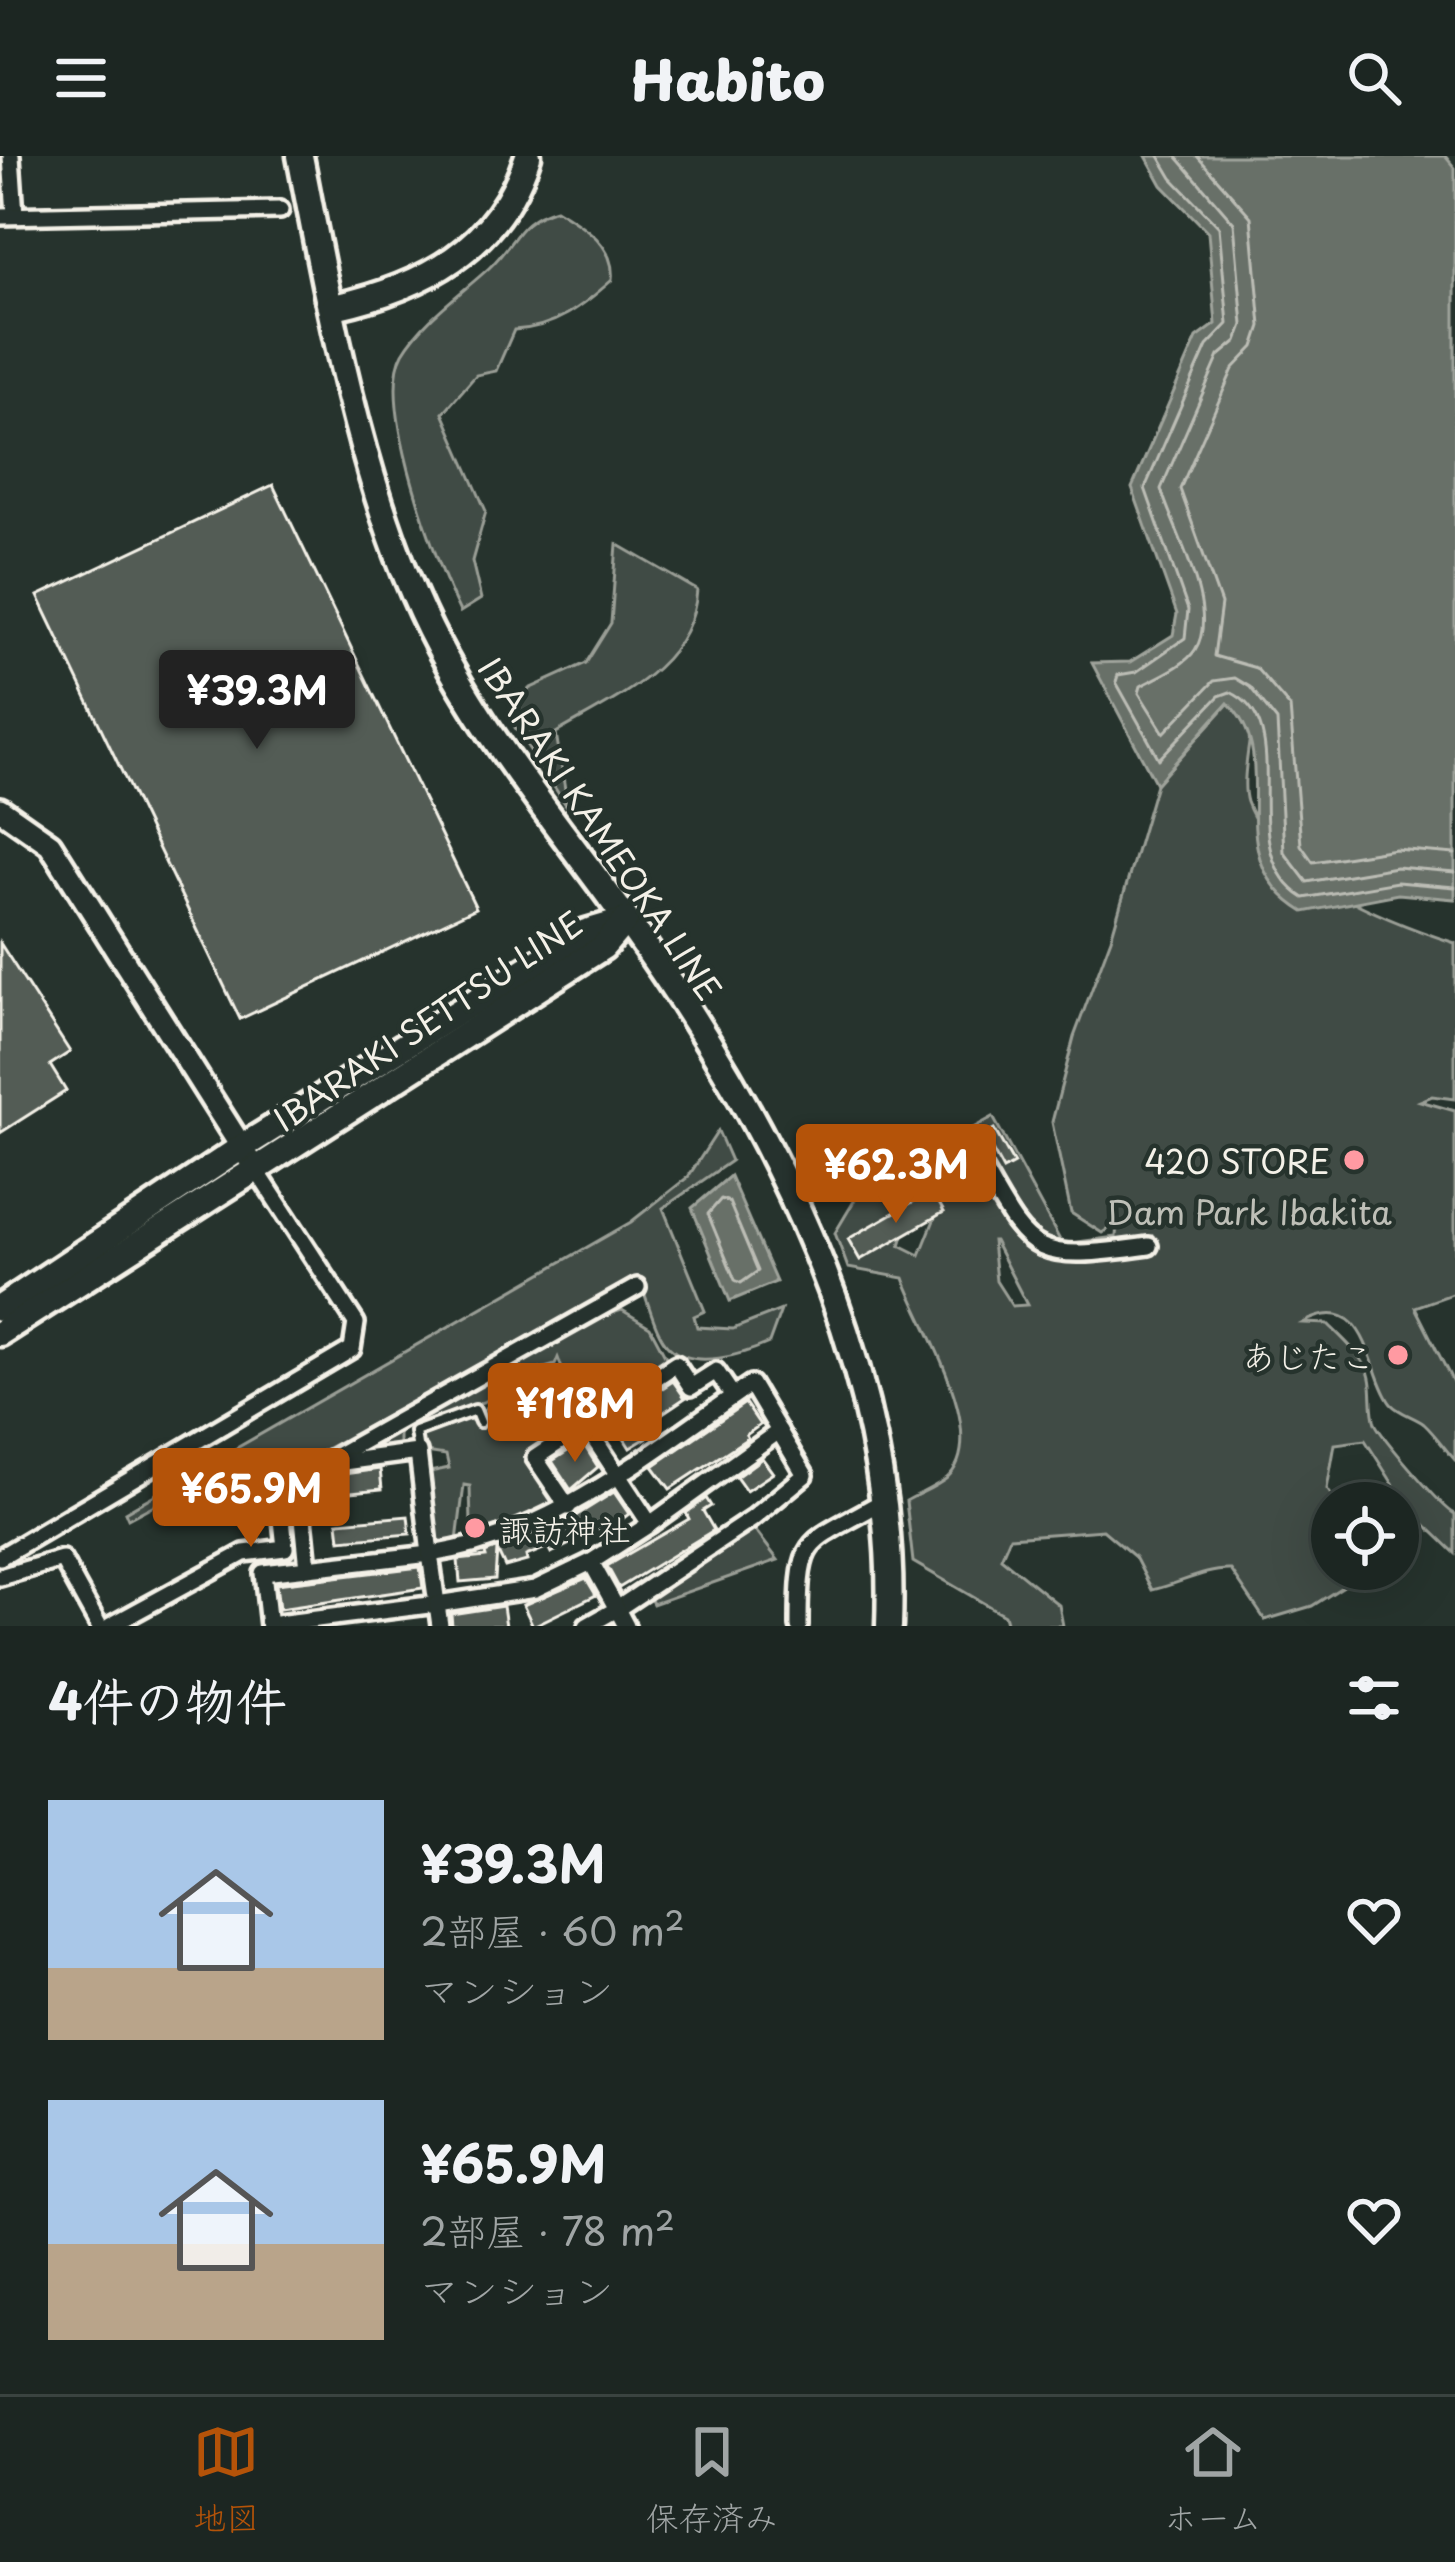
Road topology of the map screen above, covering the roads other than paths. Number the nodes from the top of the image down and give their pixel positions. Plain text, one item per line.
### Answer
1 (11, 156) edge
2 (300, 156) edge
3 (529, 156) edge
4 (280, 210) dead end
5 (8, 215) edge
6 (334, 308) junction
7 (0, 809) edge
8 (626, 920) junction
9 (242, 1147) junction
10 (970, 1147) dead end
11 (257, 1172) junction
12 (1149, 1246) dead end
13 (629, 1288) dead end
14 (0, 1308) edge
15 (0, 1333) edge
16 (733, 1396) junction
17 (568, 1399) dead end
18 (480, 1422) dead end
19 (585, 1425) junction
20 (779, 1431) junction
21 (425, 1460) junction
22 (322, 1465) junction
23 (618, 1474) junction
24 (300, 1489) junction
25 (883, 1501) junction
26 (568, 1507) junction
27 (650, 1524) junction
28 (430, 1554) junction
29 (0, 1557) edge
30 (591, 1562) junction
31 (308, 1568) junction
32 (0, 1576) edge
33 (436, 1604) junction
34 (617, 1609) junction
35 (99, 1626) edge
36 (110, 1626) edge
37 (269, 1626) edge
38 (440, 1626) edge
39 (587, 1626) edge
40 (626, 1626) edge
41 (799, 1626) edge
42 (889, 1626) edge

1 - 5 street
2 - 6 main road
3 - 6 main road
4 - 5 street
6 - 8 main road, IBARAKI KAMEOKA LINE
7 - 9 street
8 - 9 main road, IBARAKI SETTSU LINE
8 - 11 main road, IBARAKI SETTSU LINE
8 - 25 main road, IBARAKI KAMEOKA LINE
9 - 11 street
9 - 14 main road, IBARAKI SETTSU LINE
10 - 12 street
11 - 15 main road, IBARAKI SETTSU LINE
11 - 29 street
13 - 22 street
16 - 19 street
16 - 20 street
16 - 23 street
17 - 19 street
18 - 21 lane
19 - 23 street
19 - 26 street
20 - 27 street
20 - 34 street
21 - 22 street
21 - 28 street
22 - 24 street
23 - 26 street
23 - 27 street
24 - 31 street
24 - 36 street
25 - 41 street
25 - 42 main road, IBARAKI KAMEOKA LINE
26 - 28 street
27 - 30 street
28 - 31 street
28 - 33 street
30 - 33 street
30 - 34 street
31 - 37 street
32 - 35 street
33 - 37 street
33 - 38 street
34 - 39 street
34 - 40 street

